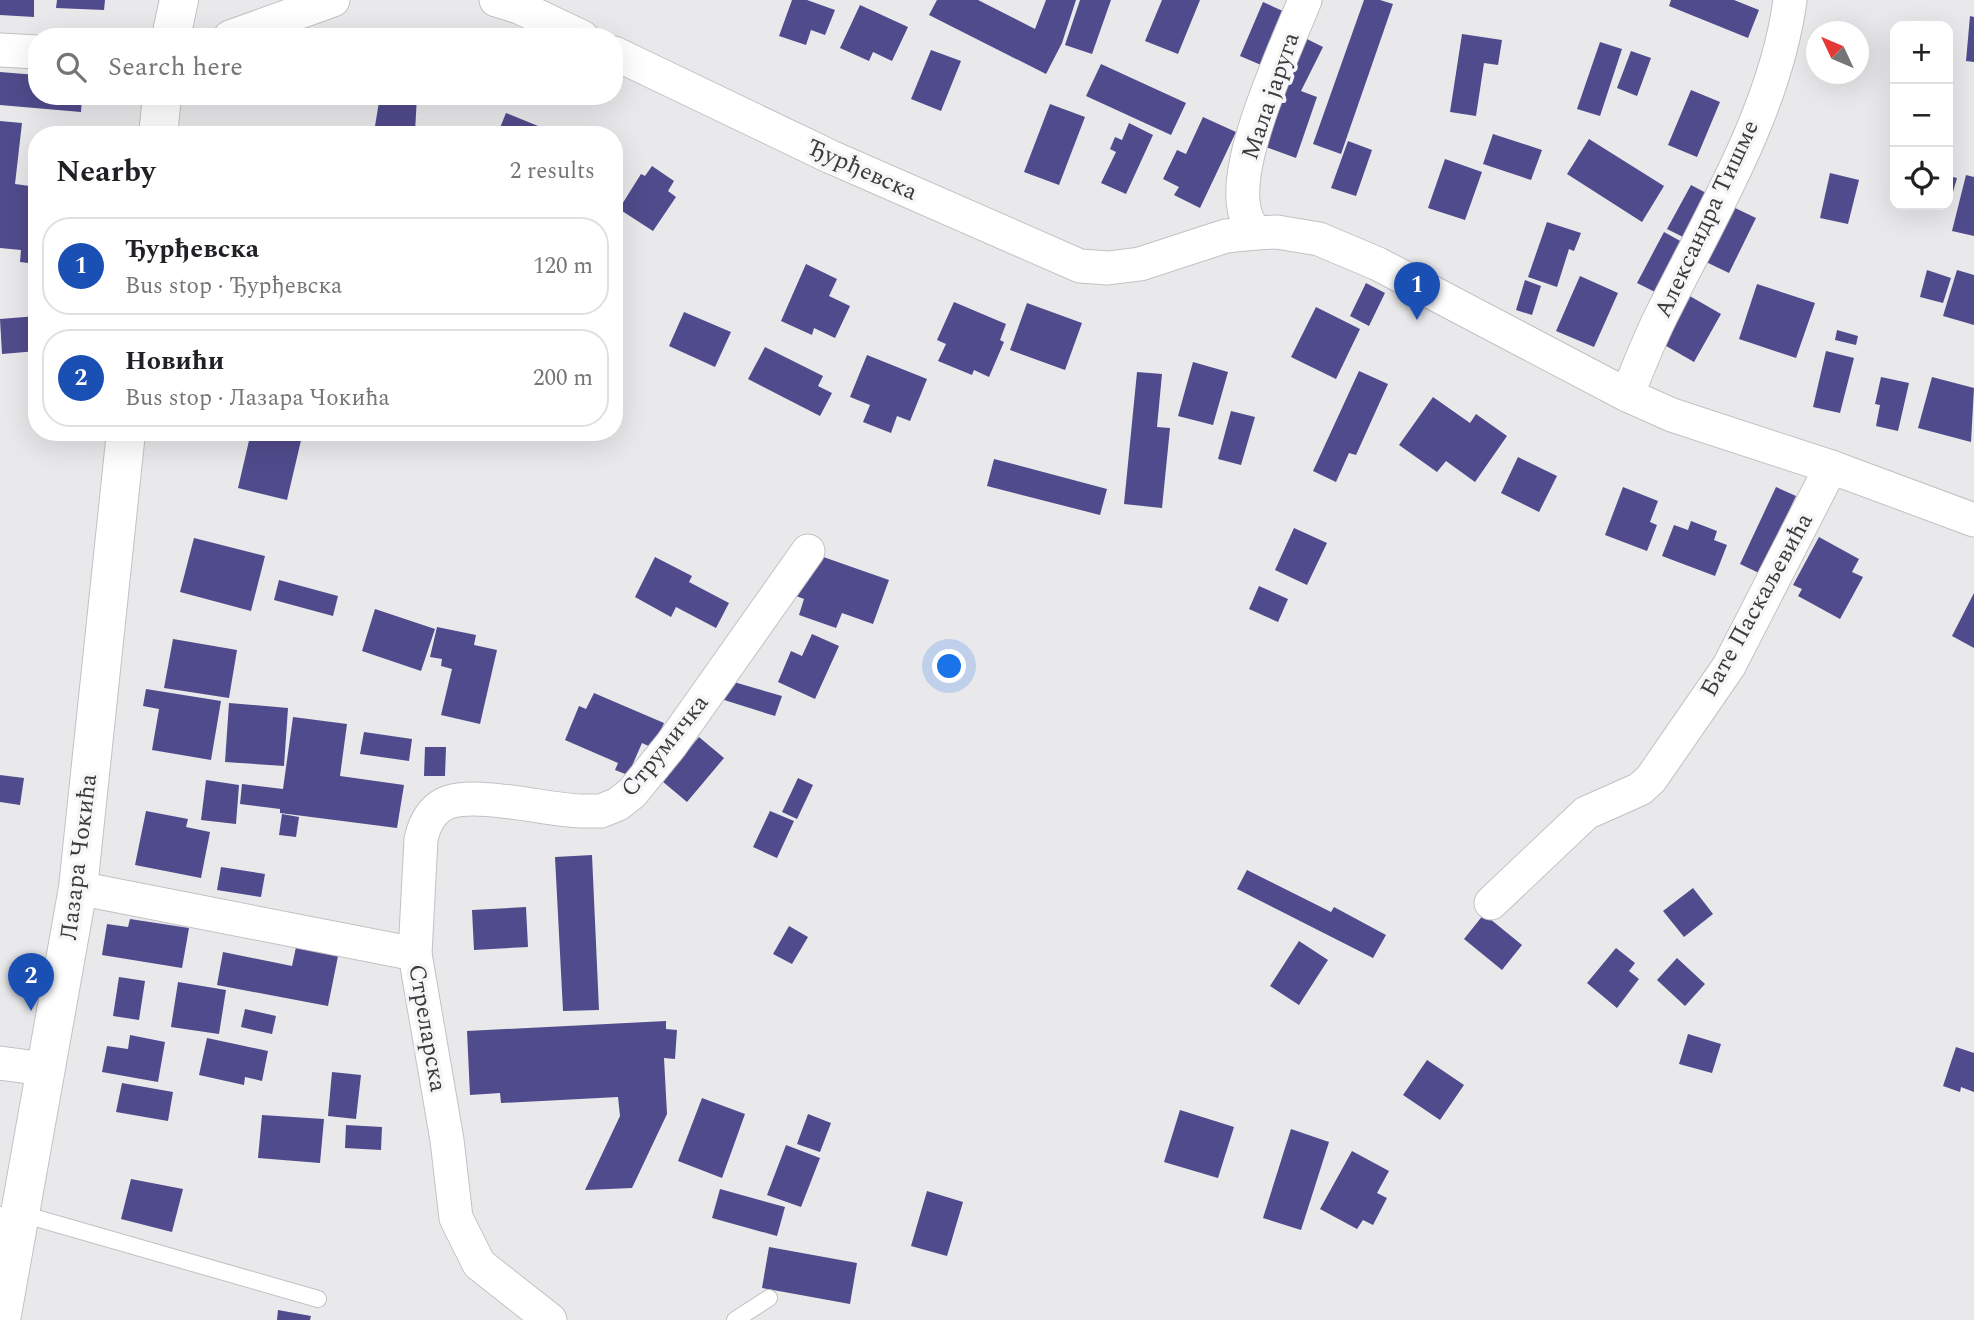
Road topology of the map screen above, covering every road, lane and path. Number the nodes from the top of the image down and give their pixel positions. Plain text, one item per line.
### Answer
1 (178, 0) edge
2 (333, 0) edge
3 (496, 0) edge
4 (1305, 0) edge
5 (1790, 0) edge
6 (173, 28) edge
7 (255, 28) edge
8 (563, 28) edge
9 (0, 50) edge
10 (28, 52) edge
11 (623, 56) edge
12 (161, 105) edge
13 (159, 126) edge
14 (1255, 233) junction
15 (1627, 395) junction
16 (125, 441) edge
17 (1831, 467) junction
18 (1974, 520) edge
19 (808, 551) dead end
20 (78, 888) junction
21 (1491, 903) dead end
22 (415, 954) junction
23 (0, 1063) edge
24 (46, 1069) junction
25 (11, 1214) edge
26 (769, 1298) dead end
27 (318, 1299) dead end
28 (1, 1320) edge
29 (550, 1320) edge
30 (734, 1320) edge

1 - 6 street
2 - 7 street
3 - 8 street
4 - 14 street, Мала јаруга
5 - 15 street, Александра Тишме
9 - 10 street
11 - 14 street, Ђурђевска
12 - 13 street
14 - 15 street, Ђурђевска
15 - 17 street, Ђурђевска
16 - 20 street, Лазара Чокића
17 - 18 street, Ђурђевска
17 - 21 street, Бате Паскаљевића
19 - 22 street, Струмичка
20 - 22 street, Стреларска
20 - 24 street, Лазара Чокића
22 - 29 street, Стреларска
23 - 24 street
24 - 25 street, Лазара Чокића
25 - 27 lane
25 - 28 street, Лазара Чокића
26 - 30 lane

